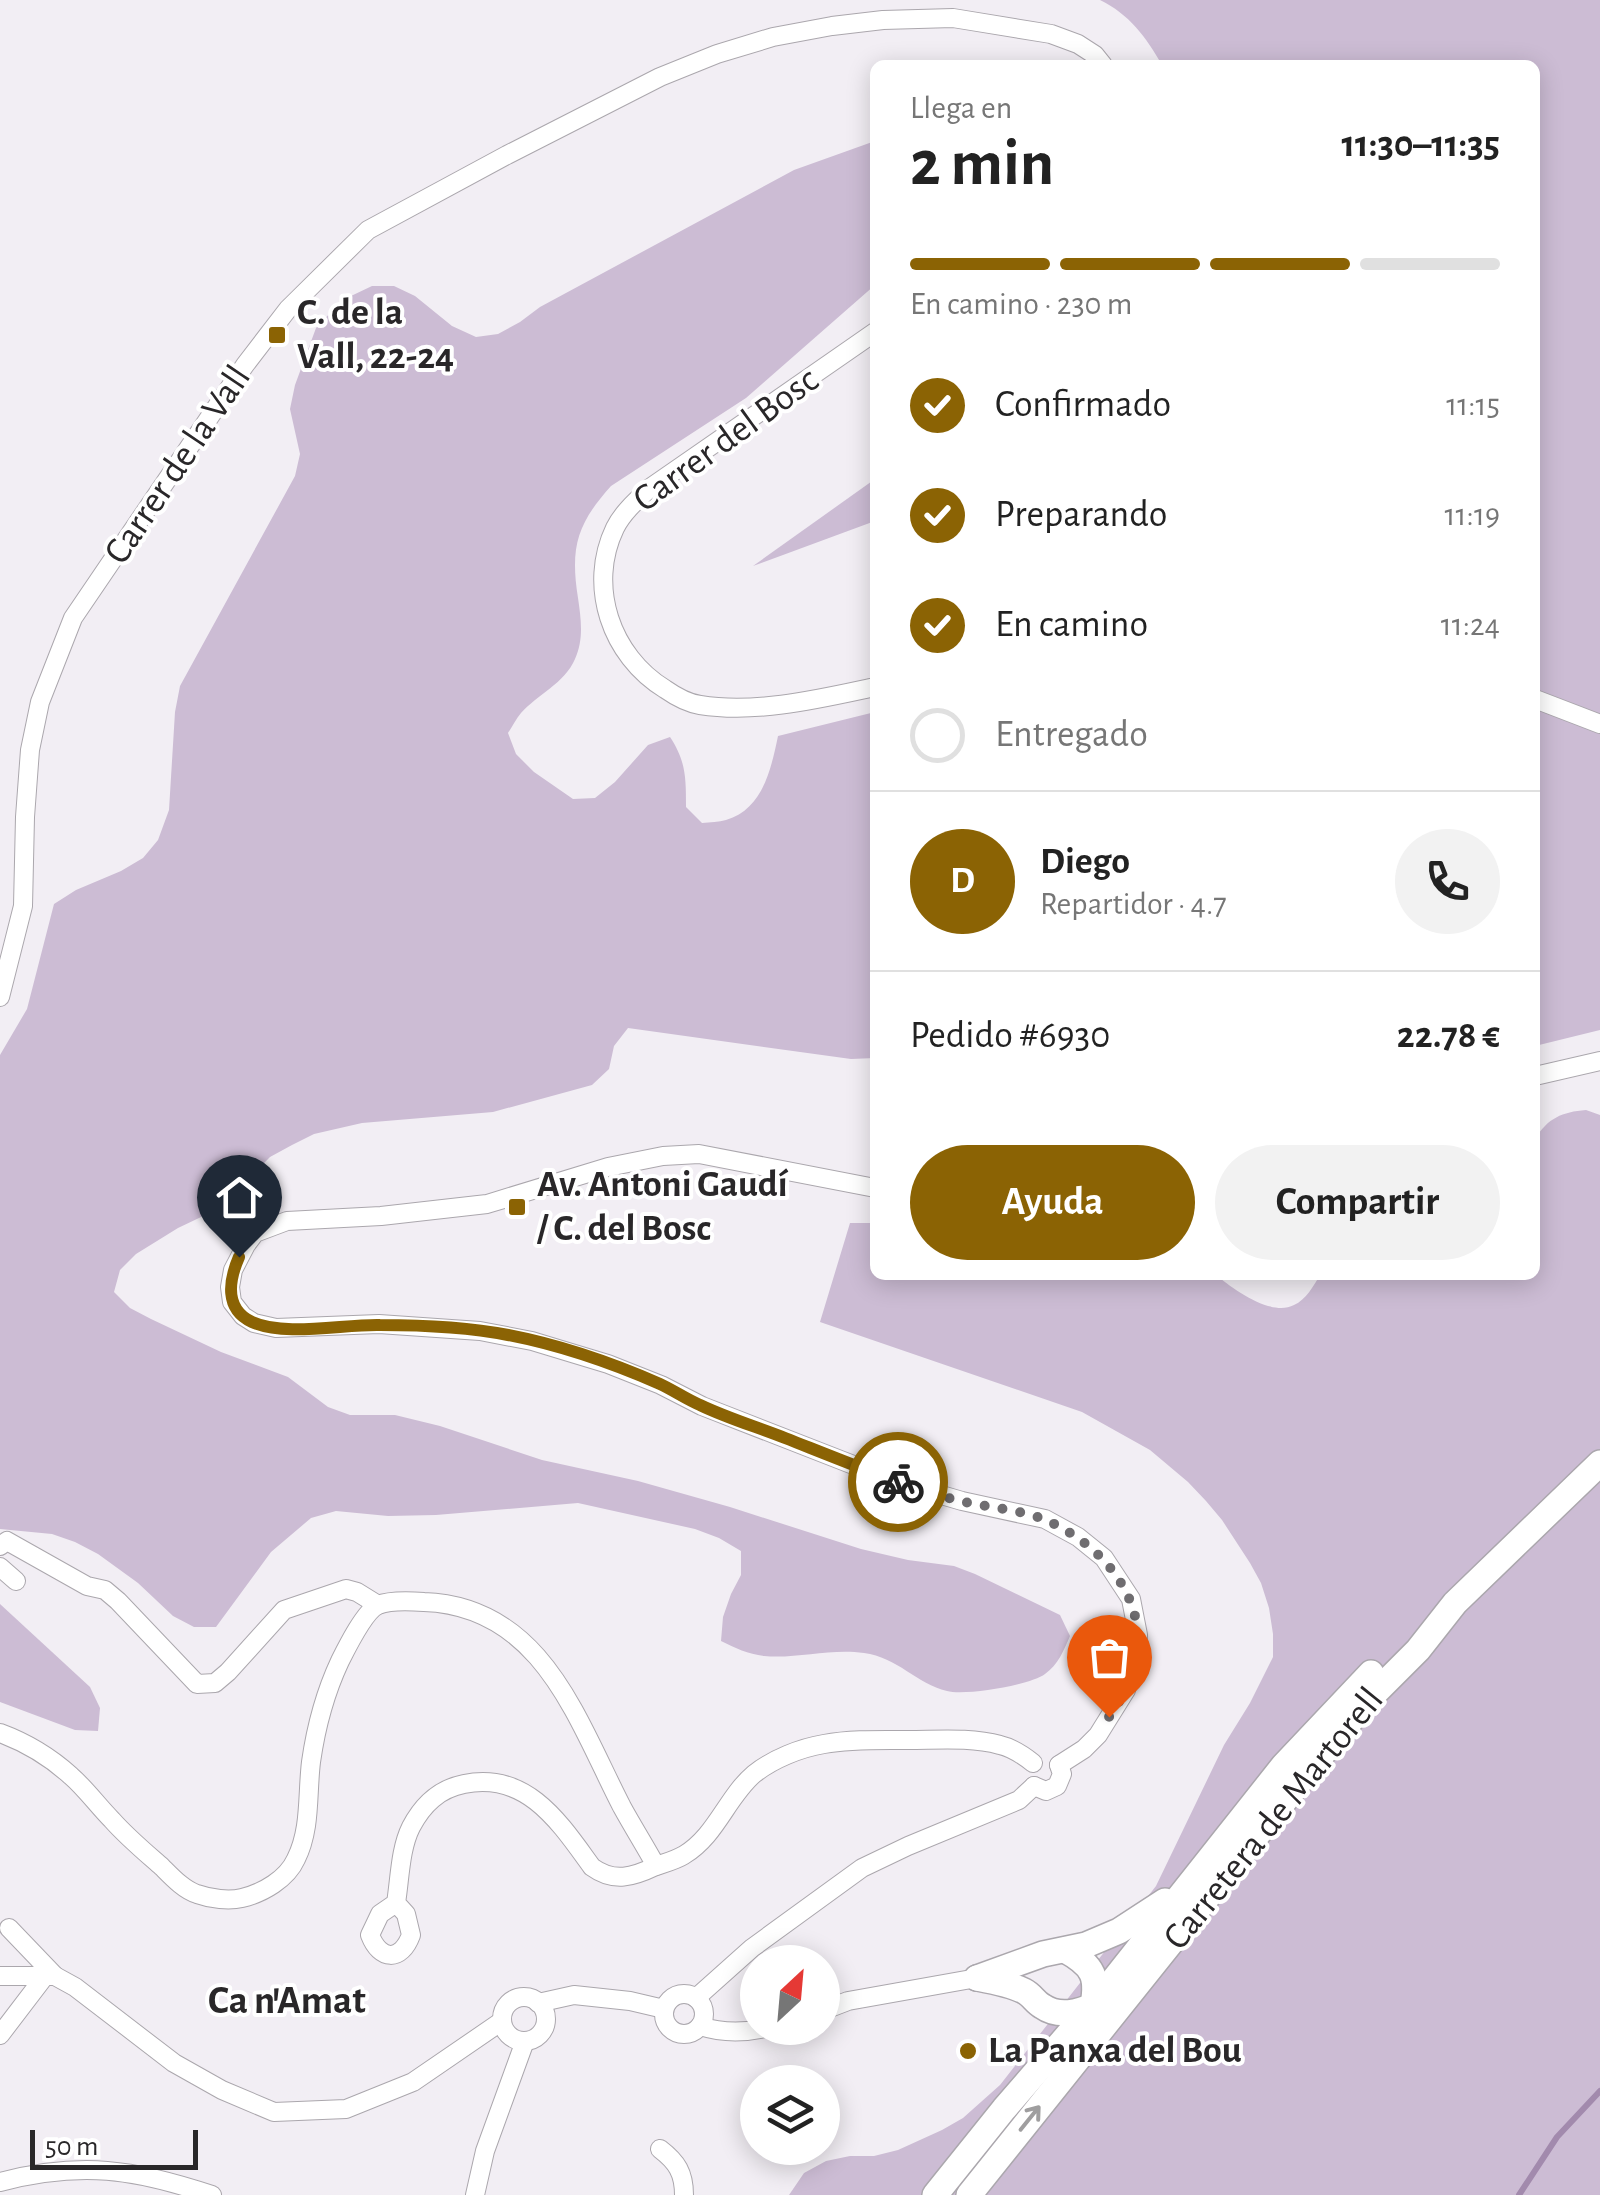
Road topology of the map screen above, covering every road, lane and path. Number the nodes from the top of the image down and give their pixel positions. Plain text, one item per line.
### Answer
1 (952, 9) edge
2 (1099, 60) edge
3 (870, 335) edge
4 (870, 687) edge
5 (1540, 700) edge
6 (1600, 724) edge
7 (0, 997) edge
8 (1600, 1061) edge
9 (1540, 1075) edge
10 (870, 1187) edge
11 (1600, 1463) edge
12 (0, 1546) edge
13 (0, 1567) edge
14 (16, 1581) dead end
15 (1455, 1602) junction
16 (378, 1606) junction
17 (0, 1734) edge
18 (1033, 1763) junction
19 (1059, 1765) junction
20 (1034, 1786) junction
21 (656, 1866) junction
22 (1188, 1884) junction
23 (396, 1903) dead end
24 (9, 1928) dead end
25 (1054, 1952) junction
26 (1153, 1966) junction
27 (0, 1976) edge
28 (50, 1976) junction
29 (978, 1978) junction
30 (696, 1998) junction
31 (1038, 2002) junction
32 (538, 2003) junction
33 (840, 2003) edge
34 (1094, 2006) junction
35 (664, 2009) junction
36 (502, 2021) junction
37 (700, 2026) junction
38 (740, 2031) edge
39 (0, 2035) edge
40 (525, 2042) junction
41 (1069, 2070) junction
42 (1004, 2108) junction
43 (660, 2149) dead end
44 (0, 2182) edge
45 (212, 2195) edge
46 (475, 2195) edge
47 (684, 2195) edge
48 (935, 2195) edge
49 (969, 2195) edge

1 - 2 street
1 - 7 street, Carrer de la Vall
3 - 4 street, Carrer del Bosc
5 - 6 street
8 - 9 street
10 - 19 street
11 - 15 main road, Carretera de Martorell
12 - 16 street
13 - 14 street
15 - 22 main road
15 - 26 main road, Carretera de Martorell
16 - 17 street
16 - 21 street
18 - 19 street
18 - 20 street
18 - 21 street
19 - 20 street
20 - 30 street
21 - 23 street
22 - 25 main road
22 - 34 main road
24 - 28 street
25 - 29 main road
25 - 31 main road
25 - 34 main road
26 - 34 main road
26 - 41 main road, Carretera de Martorell
27 - 28 street
28 - 36 street
28 - 39 street
29 - 31 main road
29 - 33 street
30 - 35 street
30 - 37 street
31 - 34 main road
31 - 42 main road
32 - 35 street
32 - 36 street
32 - 40 street
34 - 41 main road
34 - 42 main road
35 - 37 street
36 - 40 street
37 - 38 street
40 - 46 street
49 -> 41 main road, Carretera de Martorell
42 - 48 main road
43 - 47 street
44 - 45 street

